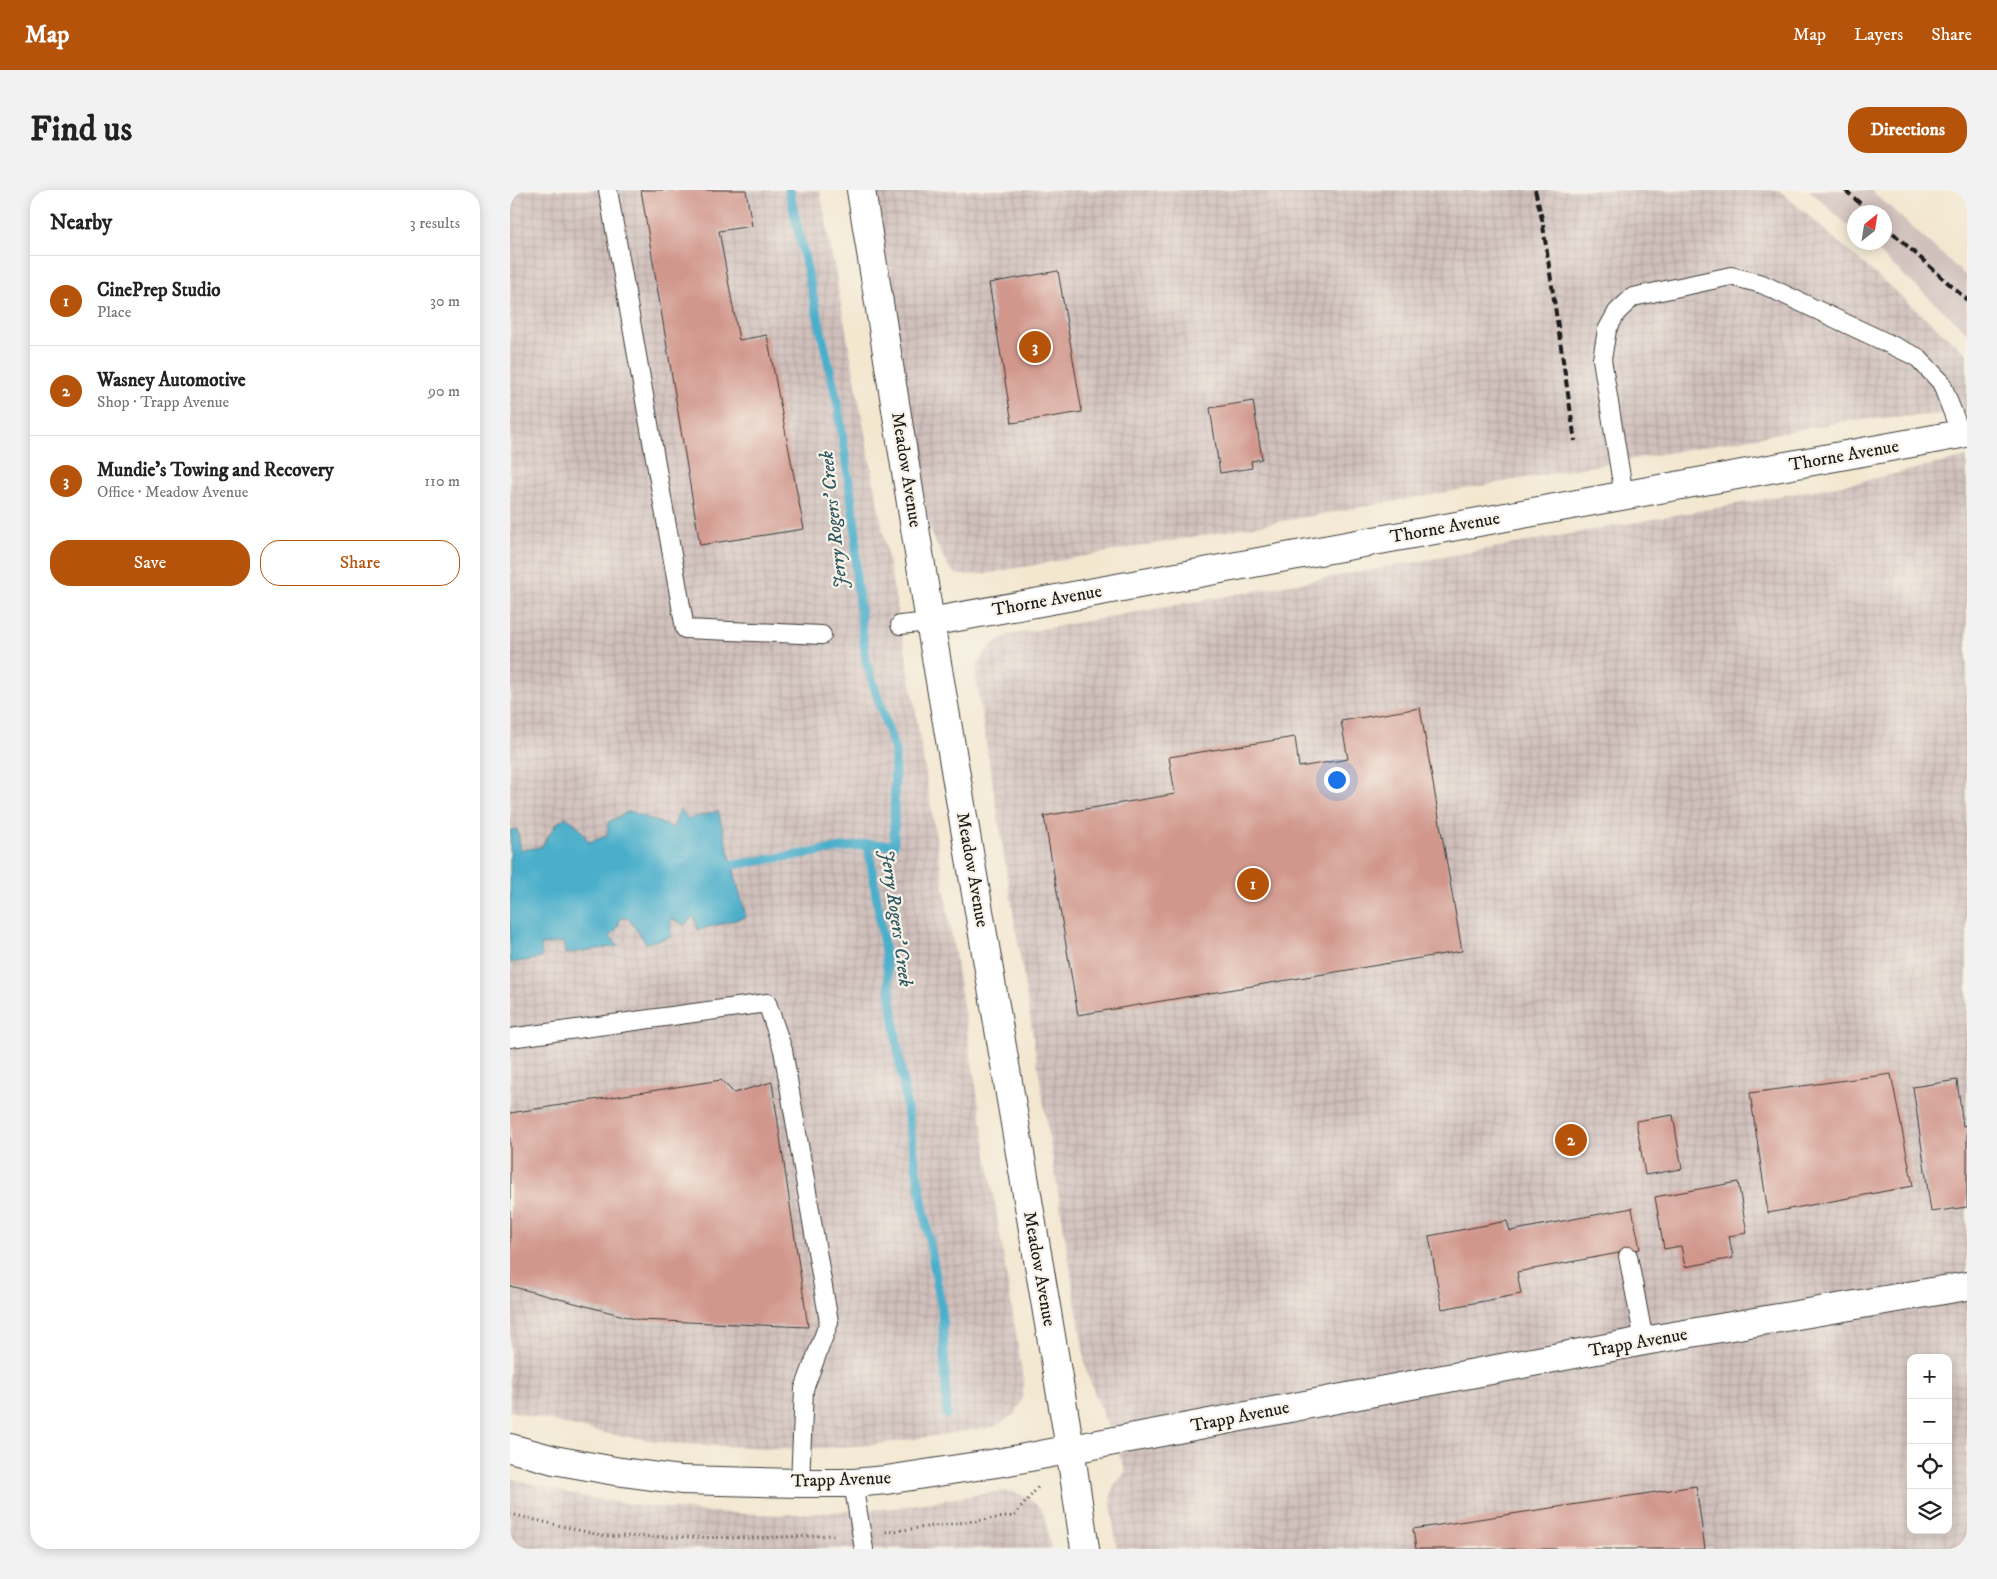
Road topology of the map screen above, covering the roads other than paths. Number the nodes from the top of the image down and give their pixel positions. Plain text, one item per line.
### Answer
1 (608, 190) edge
2 (861, 190) edge
3 (1961, 434) joint
4 (1624, 496) junction
5 (930, 622) junction
6 (900, 625) dead end
7 (822, 635) dead end
8 (510, 1038) edge
9 (1628, 1256) dead end
10 (1967, 1286) edge
11 (1644, 1341) junction
12 (510, 1448) edge
13 (1070, 1448) junction
14 (800, 1483) junction
15 (853, 1483) junction
16 (863, 1541) edge
17 (1085, 1549) edge

1 - 7 lane
2 - 5 street, Meadow Avenue
3 - 4 street, Thorne Avenue
3 - 4 lane
4 - 5 street, Thorne Avenue
5 - 6 lane
5 - 13 street, Meadow Avenue
8 - 14 lane
9 - 11 lane
10 - 11 street, Trapp Avenue
11 - 13 street, Trapp Avenue
12 - 14 street, Trapp Avenue
13 - 15 street, Trapp Avenue
13 - 17 street, Meadow Avenue
14 - 15 street, Trapp Avenue
15 - 16 lane

